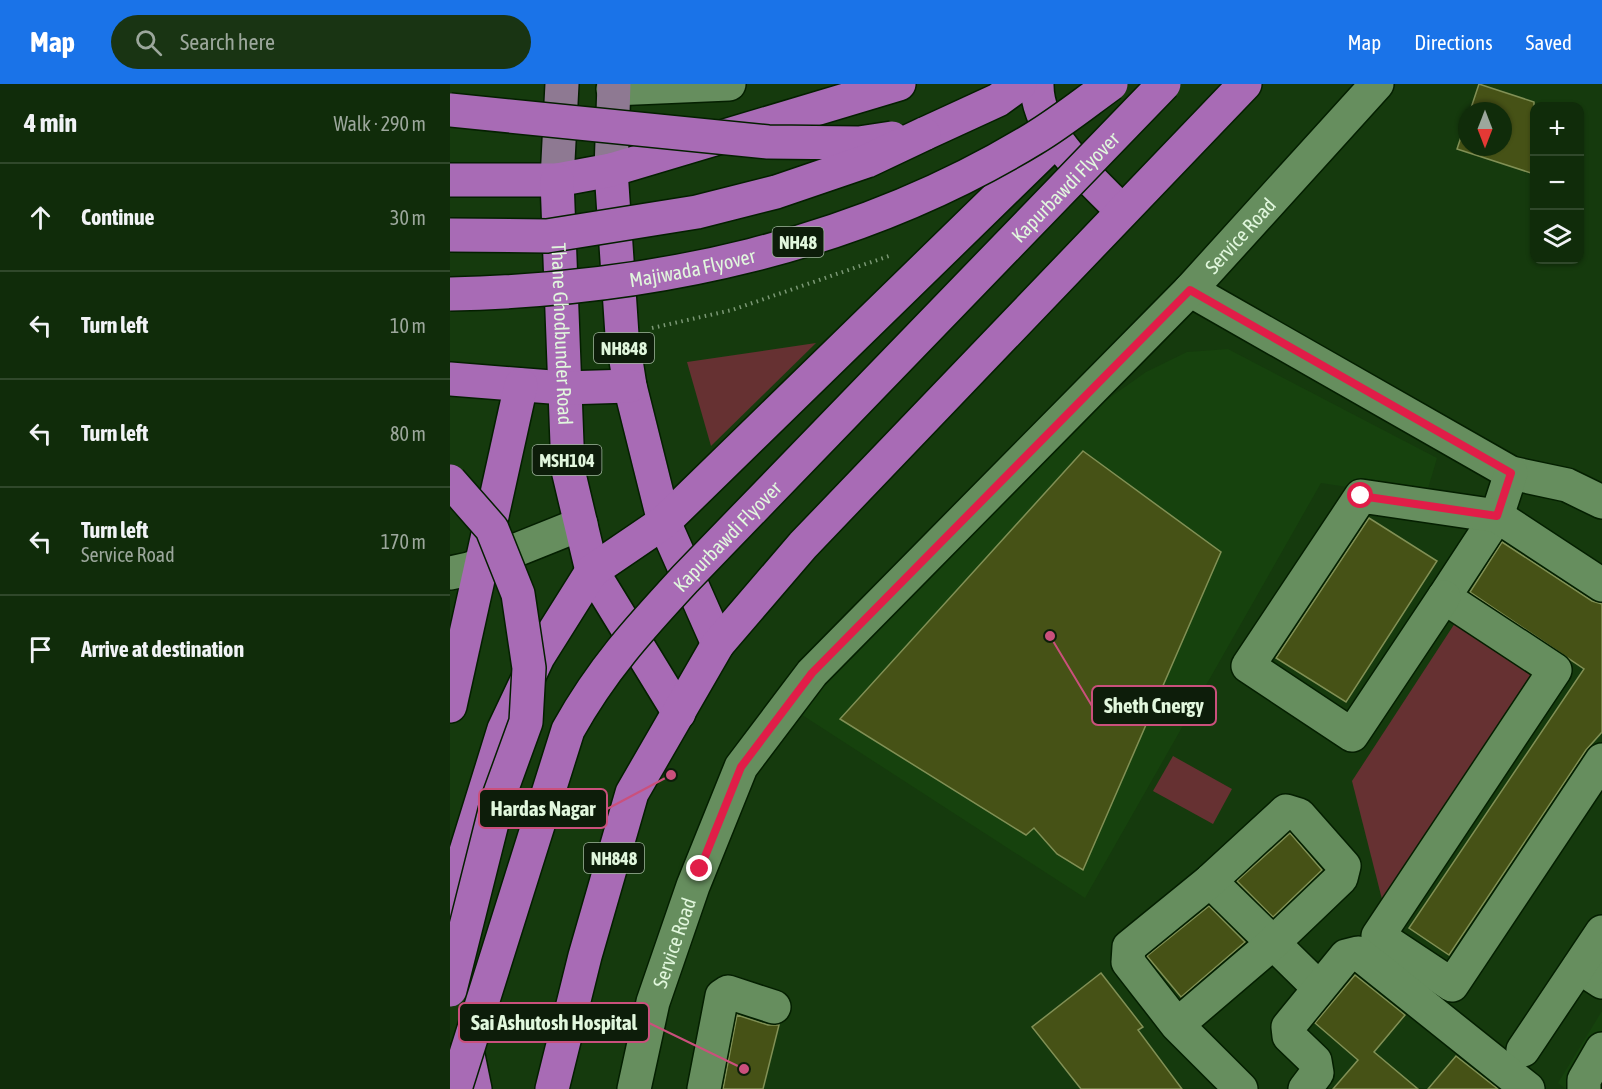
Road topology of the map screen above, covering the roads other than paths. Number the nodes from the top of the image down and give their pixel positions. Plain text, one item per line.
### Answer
1 (729, 84) edge
2 (899, 84) edge
3 (1020, 84) edge
4 (1037, 84) edge
5 (1112, 84) edge
6 (1164, 84) edge
7 (1245, 84) edge
8 (1377, 84) edge
9 (556, 85) edge
10 (614, 87) edge
11 (450, 110) edge
12 (924, 134) junction
13 (1055, 141) junction
14 (611, 170) junction
15 (450, 180) edge
16 (557, 180) junction
17 (1122, 211) junction
18 (450, 235) edge
19 (1190, 290) junction
20 (450, 294) edge
21 (450, 379) edge
22 (521, 384) junction
23 (630, 386) junction
24 (564, 388) junction
25 (1511, 473) junction
26 (450, 481) edge
27 (1602, 502) edge
28 (1497, 516) junction
29 (664, 522) junction
30 (581, 524) junction
31 (482, 563) junction
32 (592, 571) junction
33 (450, 573) edge
34 (1602, 585) edge
35 (1444, 597) junction
36 (718, 644) junction
37 (450, 706) edge
38 (678, 713) junction
39 (1602, 760) edge
40 (1210, 881) junction
41 (450, 903) edge
42 (1602, 932) edge
43 (1273, 943) junction
44 (1590, 975) edge
45 (1319, 988) junction
46 (450, 990) edge
47 (774, 1007) dead end
48 (1177, 1025) junction
49 (1602, 1049) edge
50 (467, 1050) junction
51 (1524, 1050) dead end
52 (455, 1089) edge
53 (475, 1089) edge
54 (552, 1089) edge
55 (634, 1089) edge
56 (704, 1089) edge
57 (1241, 1089) edge
58 (1305, 1089) edge
59 (1528, 1089) edge
60 (1584, 1089) edge

1 - 10 street
2 - 14 highway
3 - 12 highway
4 - 13 highway
5 - 20 highway, Majiwada Flyover / NH48, bridge
6 - 50 highway, Kapurbawdi Flyover, bridge
7 - 17 highway
8 - 19 street, Service Road
9 - 16 main road
10 - 14 main road
11 - 12 highway, bridge
12 - 18 highway, bridge
13 - 17 highway
13 - 29 highway
14 - 16 highway
14 - 23 highway, NH848
15 - 16 highway
16 - 24 highway, Thane Ghodbunder Road / MSH104
17 - 36 highway
19 - 25 street
19 - 55 street, Service Road
21 - 22 highway
22 - 24 highway
22 - 31 highway
23 - 24 highway
23 - 29 highway, NH848
24 - 30 highway, Thane Ghodbunder Road / MSH104
25 - 27 street
25 - 28 street
26 - 46 highway, bridge
28 - 34 street
28 - 35 street
28 - 35 street
29 - 32 highway
29 - 36 highway, NH848
30 - 31 street
30 - 32 highway, Thane Ghodbunder Road / MSH104
31 - 33 street
31 - 37 highway
32 - 38 highway, Thane Ghodbunder Road / MSH104
32 - 41 highway
35 - 39 street
36 - 38 highway, NH848
38 - 54 highway, NH848
40 - 43 street
40 - 43 street
40 - 48 street
42 - 44 street
43 - 45 street
43 - 48 street
44 - 51 street
45 - 58 street
45 - 59 street
47 - 56 street
48 - 57 street
49 - 60 street
50 - 52 highway, Kapurbawdi Flyover, bridge
50 - 53 highway

